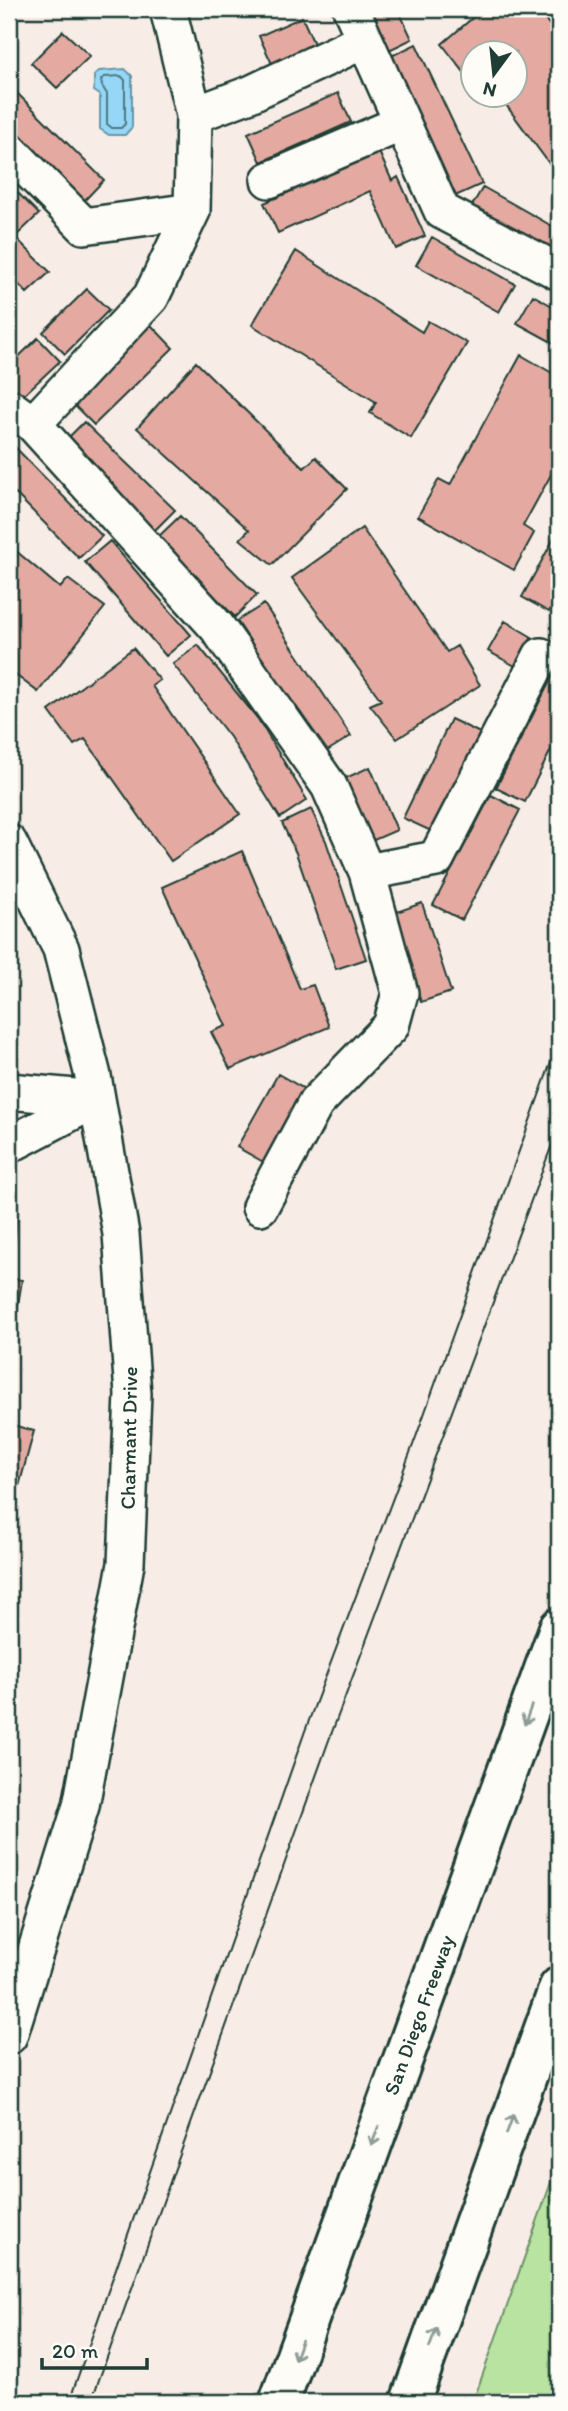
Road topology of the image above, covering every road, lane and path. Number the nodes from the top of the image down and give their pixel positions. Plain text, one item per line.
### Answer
1 (167, 9) edge
2 (358, 24) edge
3 (194, 115) junction
4 (402, 122) junction
5 (9, 150) edge
6 (269, 180) dead end
7 (192, 211) junction
8 (559, 272) edge
9 (21, 415) edge
10 (541, 656) dead end
11 (9, 843) edge
12 (367, 872) junction
13 (9, 1091) edge
14 (97, 1099) junction
15 (9, 1146) edge
16 (260, 1207) dead end
17 (559, 1628) edge
18 (559, 1987) edge
19 (9, 2036) edge
20 (279, 2402) edge
21 (410, 2402) edge

1 - 3 street
2 - 3 street
2 - 4 street
3 - 7 street
4 - 6 street
4 - 8 street
5 - 7 street
7 - 9 street
9 - 12 street
10 - 12 street
11 - 14 street, Charmant Drive
12 - 16 street
13 - 14 street
14 - 15 street
14 - 19 street, Charmant Drive
17 -> 20 highway, San Diego Freeway
21 -> 18 highway

